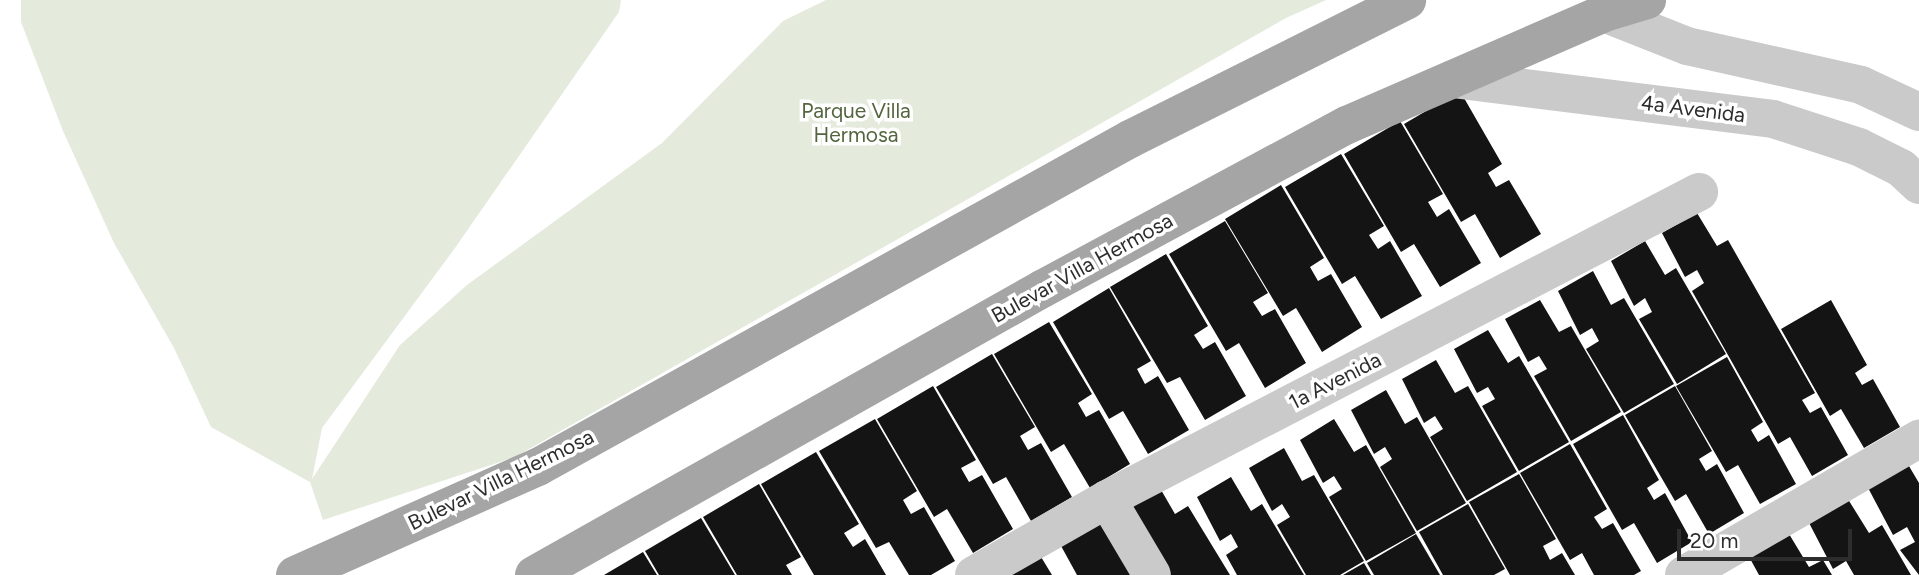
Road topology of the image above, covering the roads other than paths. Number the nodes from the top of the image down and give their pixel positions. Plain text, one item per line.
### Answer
1 (1407, 0) edge
2 (1647, 0) edge
3 (1604, 13) junction
4 (1453, 79) junction
5 (1919, 112) edge
6 (1919, 185) edge
7 (1699, 192) dead end
8 (1919, 439) edge
9 (1107, 499) junction
10 (295, 575) edge
11 (534, 575) edge
12 (974, 575) edge
13 (1152, 575) edge
14 (1684, 575) edge

1 - 10 main road, Bulevar Villa Hermosa
2 - 3 main road, Bulevar Villa Hermosa
3 - 4 main road, Bulevar Villa Hermosa
3 - 5 street
4 - 6 street, 4a Avenida
4 - 11 main road, Bulevar Villa Hermosa
7 - 9 street, 1a Avenida
8 - 14 street
9 - 12 street, 1a Avenida
9 - 13 street

